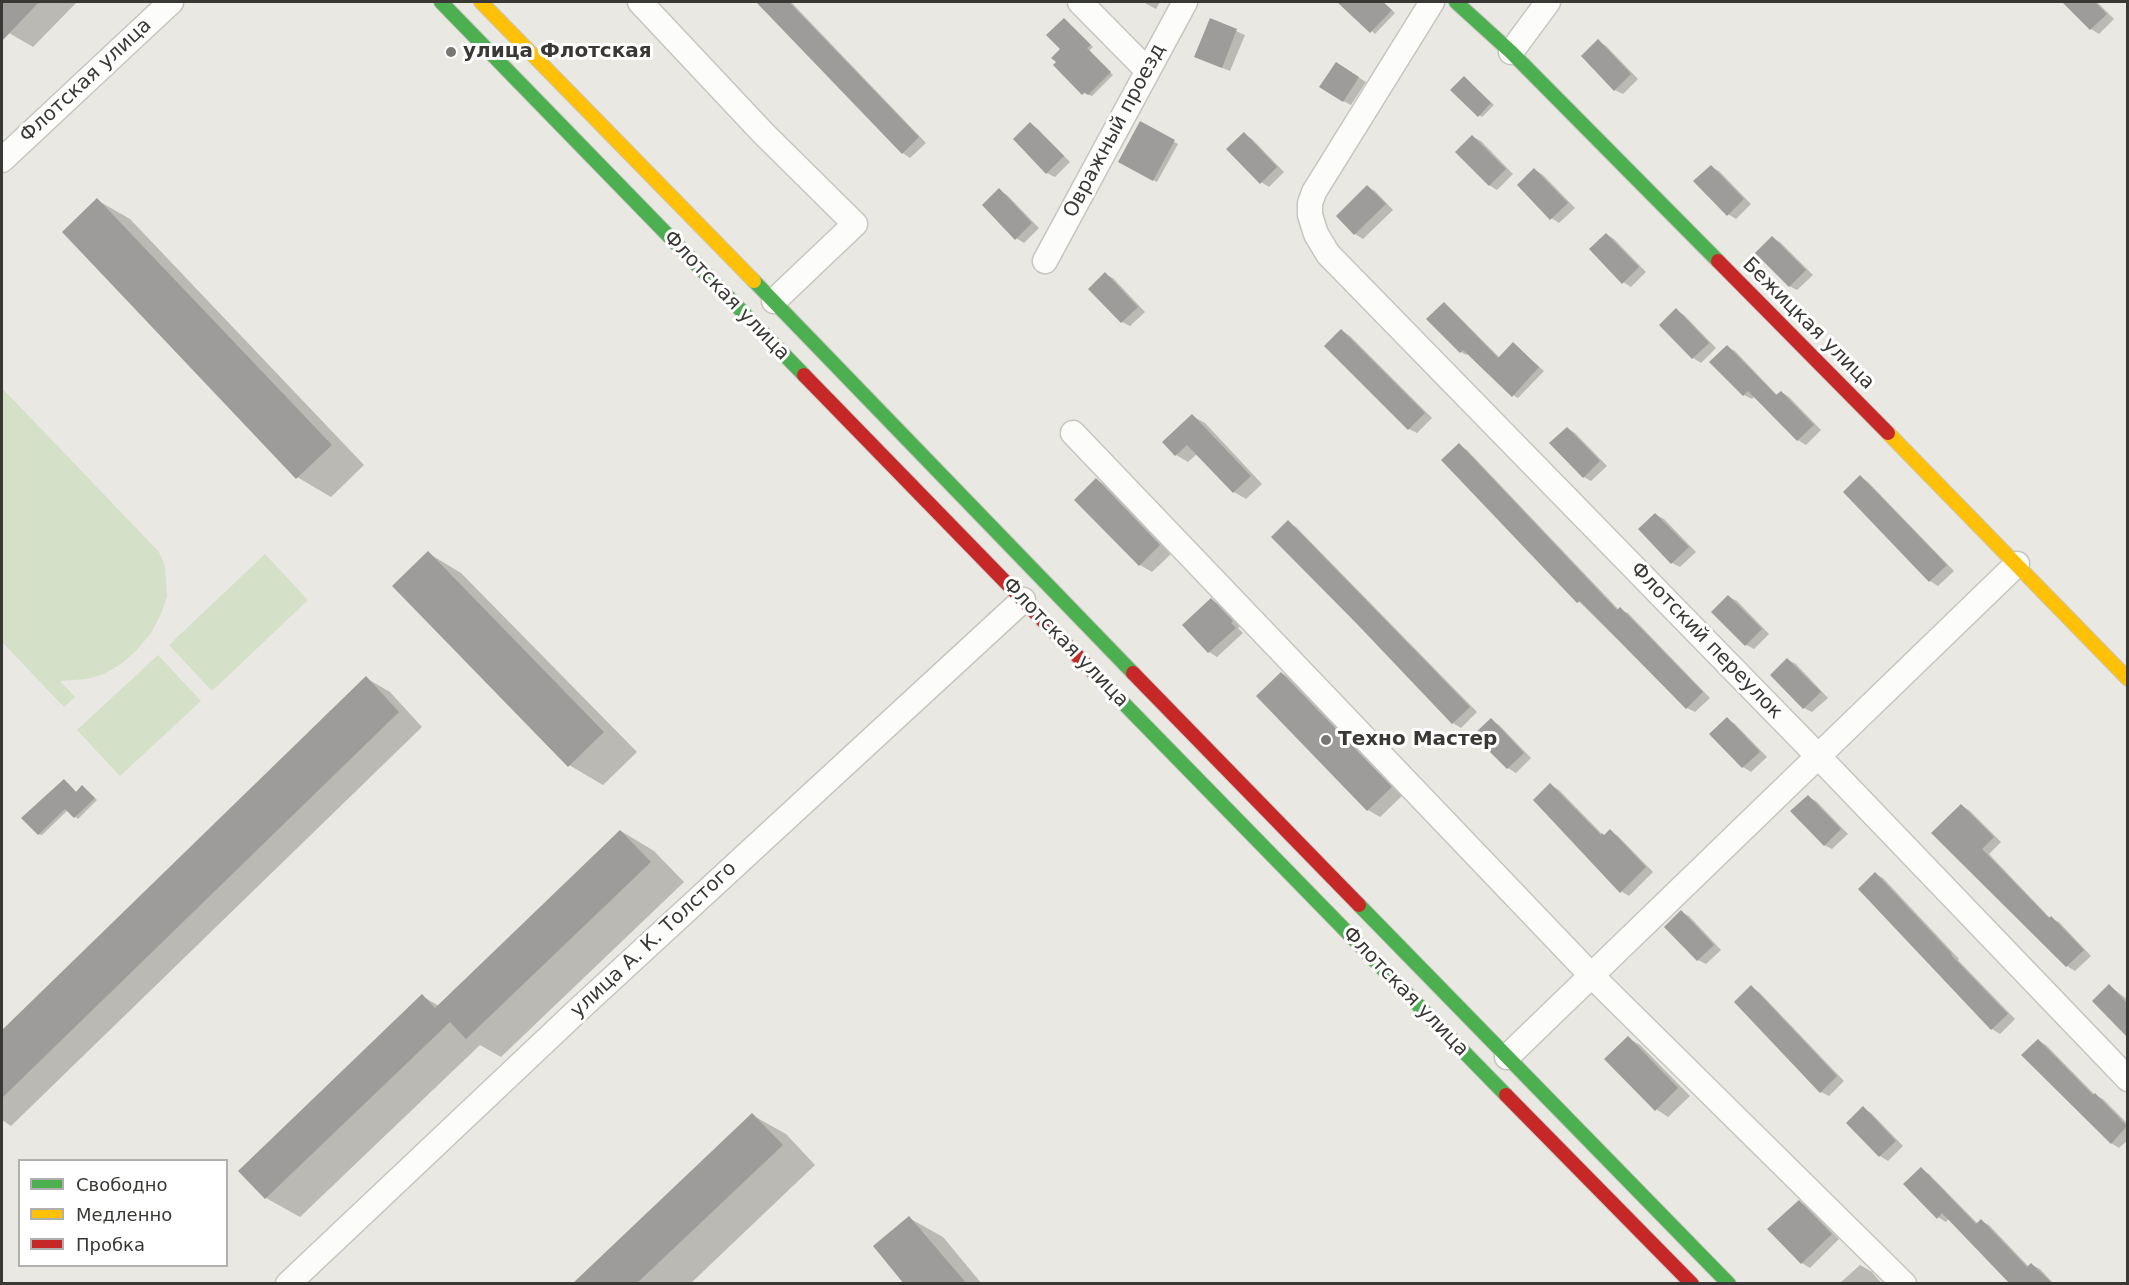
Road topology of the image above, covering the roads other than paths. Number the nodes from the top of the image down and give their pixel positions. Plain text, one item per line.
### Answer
1 (171, 2) edge
2 (441, 2) edge
3 (481, 2) edge
4 (640, 2) edge
5 (1080, 2) edge
6 (1185, 2) edge
7 (1432, 2) edge
8 (1456, 2) edge
9 (1548, 2) edge
10 (1511, 52) junction
11 (1147, 70) junction
12 (2, 160) edge
13 (1046, 261) dead end
14 (774, 301) junction
15 (1073, 433) dead end
16 (2017, 564) junction
17 (1023, 600) junction
18 (2127, 678) edge
19 (1818, 756) junction
20 (1591, 975) junction
21 (1507, 1057) junction
22 (2127, 1079) edge
23 (288, 1284) edge
24 (1692, 1284) edge
25 (1729, 1284) edge
26 (1904, 1284) edge

1 - 12 street, Флотская улица
2 - 17 main road, Флотская улица
3 - 14 main road, Флотская улица
4 - 14 street
5 - 11 street
6 - 11 street, Овражный проезд
7 - 19 street, Флотский переулок
8 - 10 main road, Бежицкая улица
9 - 10 street
10 - 16 main road, Бежицкая улица
11 - 13 street, Овражный проезд
14 - 21 main road, Флотская улица
15 - 20 street
16 - 18 main road, Бежицкая улица
16 - 19 street
17 - 23 street, улица А. К. Толстого
17 - 24 main road, Флотская улица
19 - 20 street
19 - 22 street, Флотский переулок
20 - 21 street
20 - 26 street
21 - 25 main road, Флотская улица

